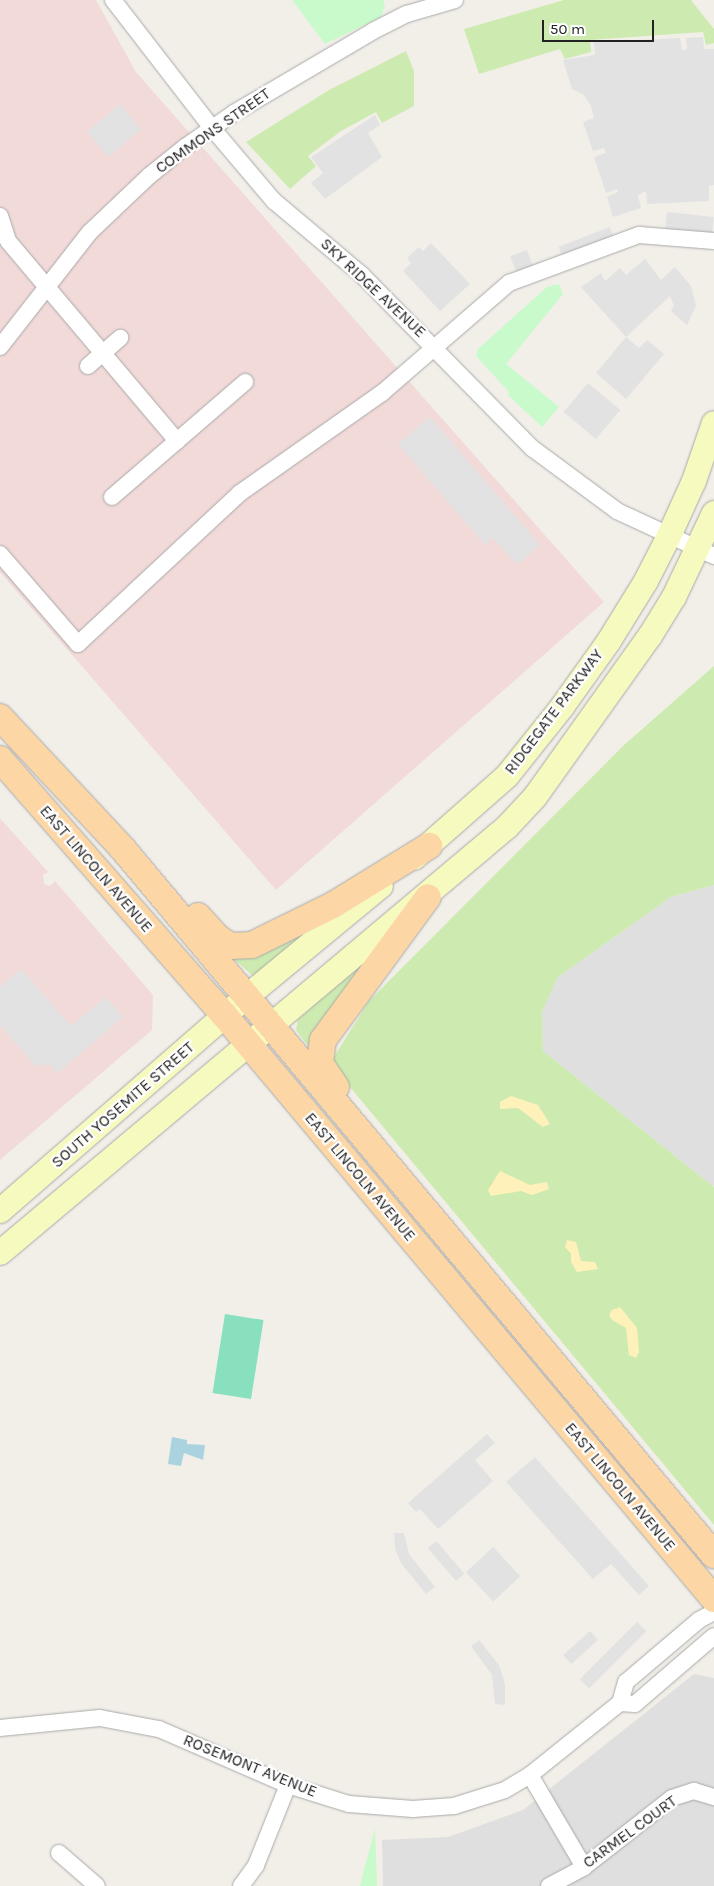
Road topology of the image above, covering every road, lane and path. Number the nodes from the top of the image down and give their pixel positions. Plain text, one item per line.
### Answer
1 (113, 0) edge
2 (454, 0) edge
3 (405, 7) edge
4 (212, 128) junction
5 (0, 216) edge
6 (714, 241) edge
7 (46, 287) junction
8 (120, 338) dead end
9 (0, 347) edge
10 (436, 348) junction
11 (101, 353) junction
12 (88, 366) dead end
13 (245, 382) dead end
14 (714, 423) edge
15 (177, 442) junction
16 (112, 496) dead end
17 (714, 513) edge
18 (669, 536) junction
19 (706, 553) edge
20 (0, 554) edge
21 (0, 717) edge
22 (0, 759) edge
23 (429, 846) junction
24 (123, 849) junction
25 (428, 897) junction
26 (245, 998) junction
27 (225, 1016) junction
28 (270, 1027) junction
29 (248, 1044) junction
30 (0, 1211) edge
31 (459, 1252) junction
32 (0, 1253) edge
33 (714, 1555) edge
34 (714, 1599) edge
35 (714, 1612) edge
36 (714, 1636) edge
37 (620, 1703) junction
38 (0, 1728) edge
39 (530, 1774) junction
40 (288, 1785) junction
41 (714, 1798) edge
42 (58, 1853) dead end
43 (584, 1867) junction
44 (97, 1886) edge
45 (241, 1886) edge
46 (548, 1886) edge

1 - 4 street, SKY RIDGE AVENUE
2 - 3 street, COMMONS STREET
3 - 4 street, COMMONS STREET
4 - 7 street, COMMONS STREET
4 - 10 street, SKY RIDGE AVENUE
5 - 7 street
6 - 10 street
7 - 9 street, COMMONS STREET
7 - 11 street
8 - 11 street
10 - 18 street, SKY RIDGE AVENUE
10 - 20 street
11 - 12 street
11 - 15 street
13 - 15 street
14 - 18 main road, RIDGEGATE PARKWAY
15 - 16 street
17 - 19 main road, RIDGEGATE PARKWAY
18 - 19 street, SKY RIDGE AVENUE
18 - 23 main road, RIDGEGATE PARKWAY
19 - 25 main road, RIDGEGATE PARKWAY
21 - 24 main road, EAST LINCOLN AVENUE
22 - 27 main road, EAST LINCOLN AVENUE
23 - 24 main road
23 - 26 main road, RIDGEGATE PARKWAY
24 - 26 main road, EAST LINCOLN AVENUE
25 - 28 main road, RIDGEGATE PARKWAY
25 - 31 main road
26 - 27 main road, SOUTH YOSEMITE STREET
26 - 28 main road, EAST LINCOLN AVENUE
27 - 29 main road, EAST LINCOLN AVENUE
27 - 30 main road, SOUTH YOSEMITE STREET
28 - 29 main road, RIDGEGATE PARKWAY
28 - 31 main road, EAST LINCOLN AVENUE
29 - 32 main road, SOUTH YOSEMITE STREET
29 - 34 main road, EAST LINCOLN AVENUE
31 - 33 main road, EAST LINCOLN AVENUE
35 - 37 street
36 - 37 street, ROSEMONT AVENUE
37 - 39 street, ROSEMONT AVENUE
38 - 40 street, ROSEMONT AVENUE
39 - 40 street, ROSEMONT AVENUE
39 - 43 street
40 - 45 street
41 - 43 street, CARMEL COURT
42 - 44 street
43 - 46 street, CARMEL COURT

